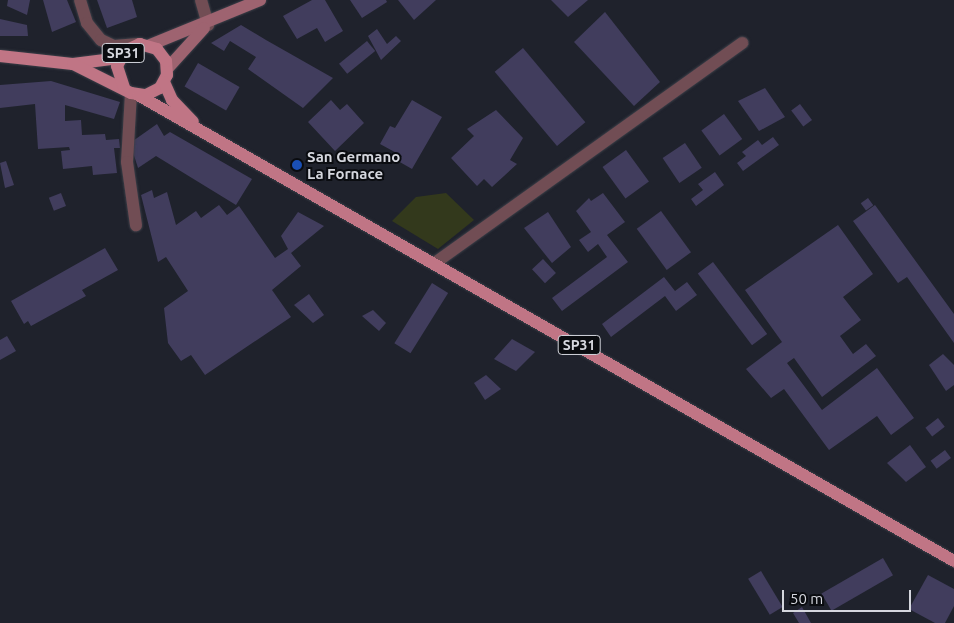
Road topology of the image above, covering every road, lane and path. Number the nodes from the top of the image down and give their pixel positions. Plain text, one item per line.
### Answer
1 (80, 0) edge
2 (201, 0) edge
3 (260, 0) edge
4 (208, 25) junction
5 (742, 43) dead end
6 (145, 45) junction
7 (0, 56) edge
8 (119, 58) junction
9 (73, 64) junction
10 (166, 75) junction
11 (131, 92) junction
12 (203, 130) junction
13 (136, 226) dead end
14 (435, 263) junction
15 (954, 561) edge

1 - 6 street
2 - 4 street
3 - 4 main road
4 - 6 main road
4 - 10 main road
5 - 14 street
6 - 8 main road, SP31
6 - 10 main road, SP31
7 - 9 main road, SP31
8 - 9 main road, SP31
8 - 11 main road, SP31
9 - 11 main road, SP31
10 - 11 main road
10 - 12 main road, SP31
11 - 12 main road, SP31
11 - 13 street
12 - 14 main road, SP31
14 - 15 main road, SP31

